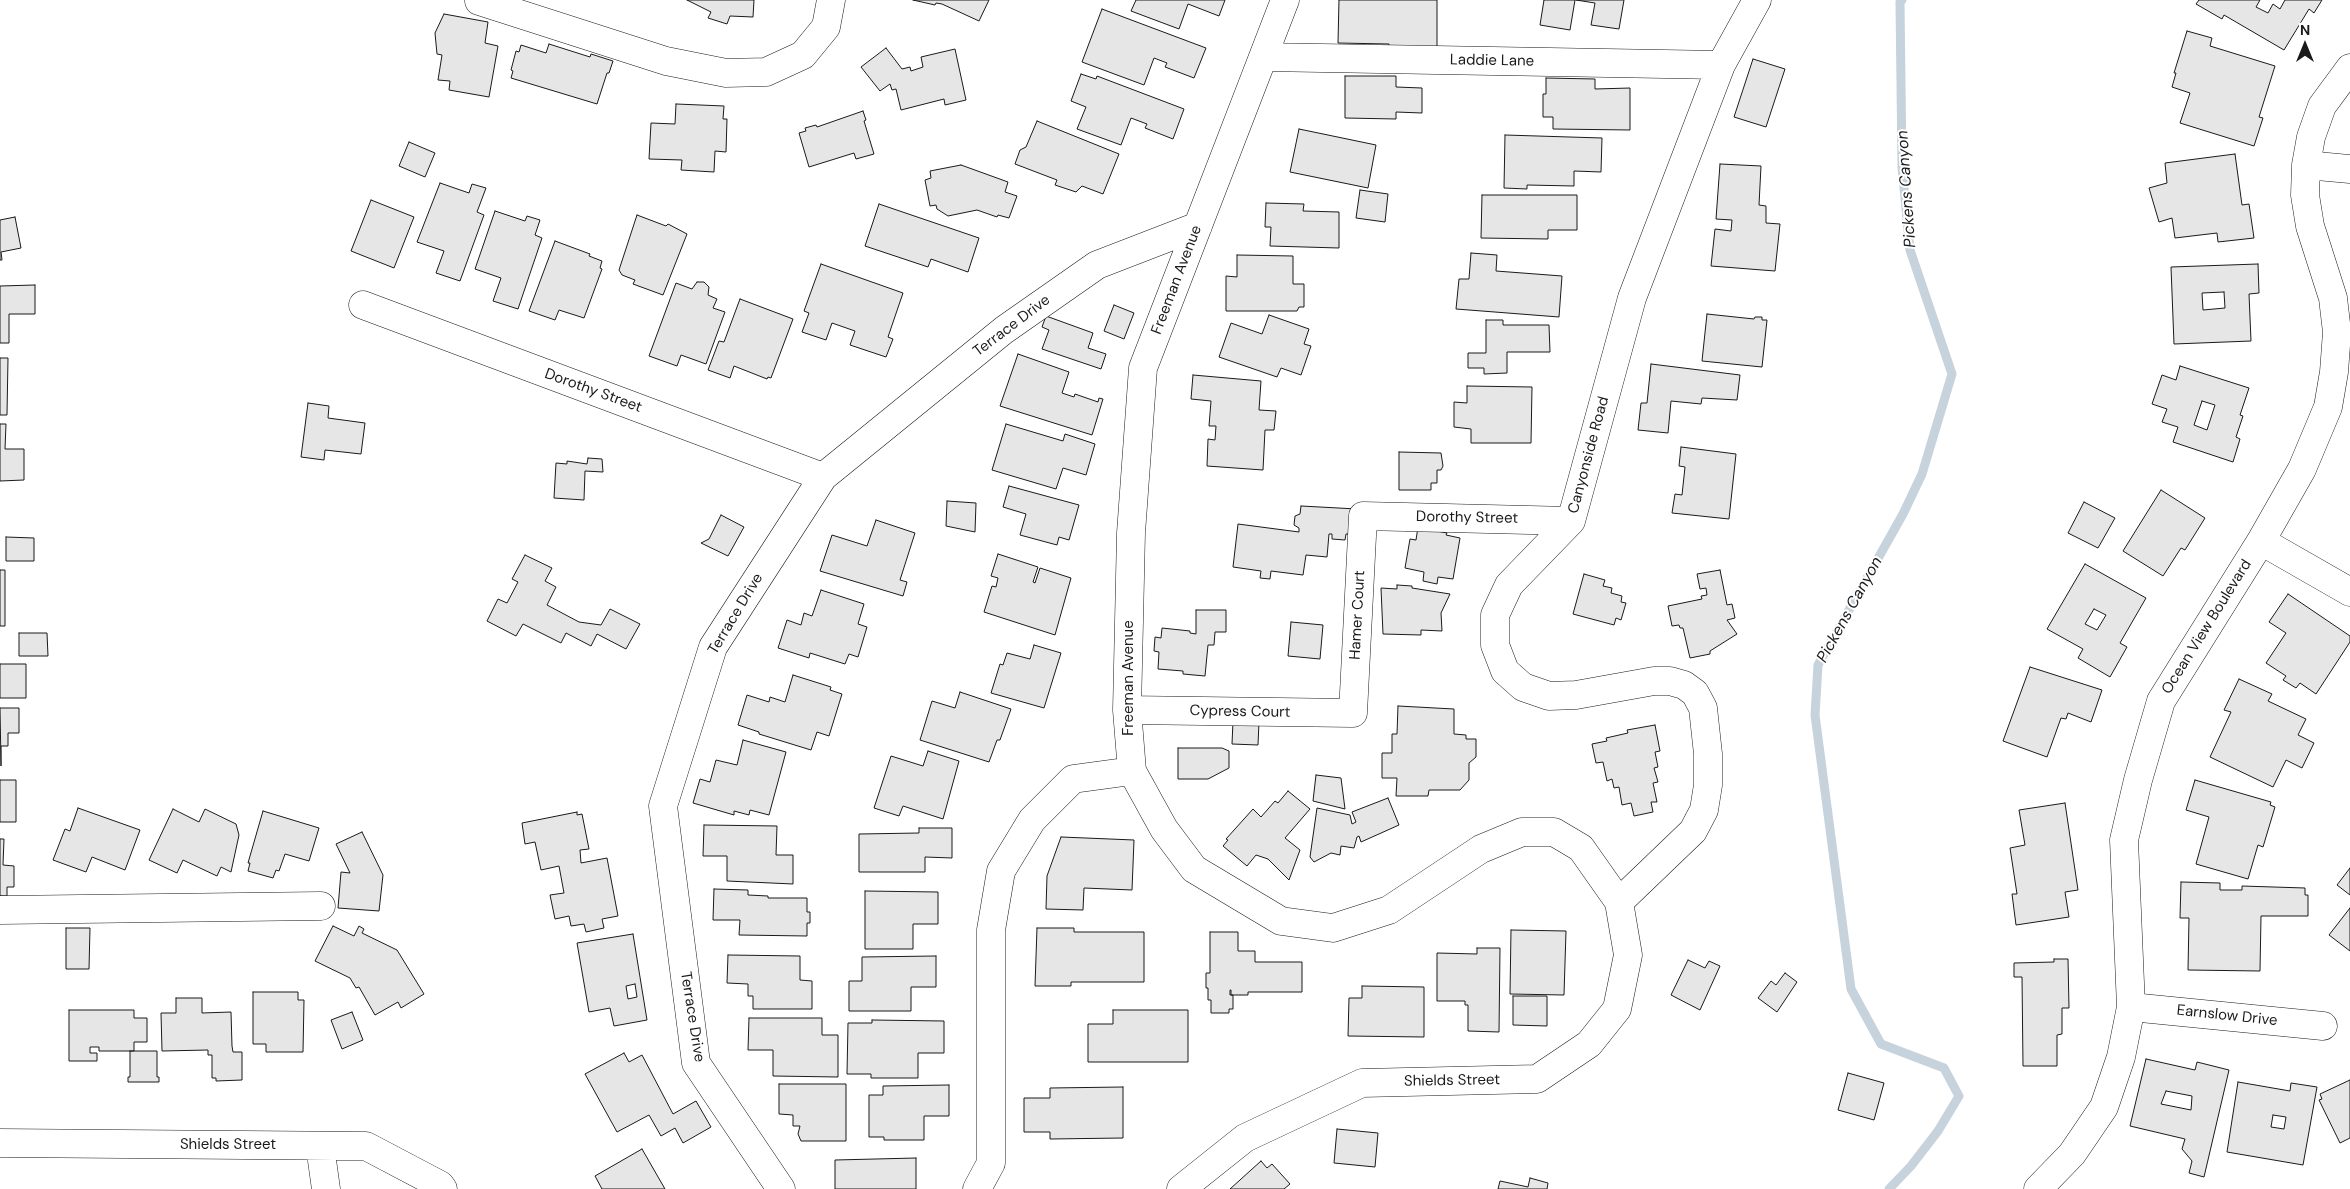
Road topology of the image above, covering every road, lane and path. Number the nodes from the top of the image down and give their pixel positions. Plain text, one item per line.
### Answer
1 (830, 0) edge
2 (1285, 0) edge
3 (1757, 0) edge
4 (480, 1) edge
5 (1264, 56) junction
6 (1721, 64) junction
7 (2350, 68) edge
8 (2306, 166) junction
9 (2350, 169) edge
10 (1198, 226) junction
11 (363, 305) dead end
12 (823, 477) junction
13 (1363, 516) joint
14 (1571, 521) junction
15 (2262, 540) junction
16 (2350, 592) edge
17 (1127, 710) junction
18 (1353, 713) joint
19 (1132, 772) junction
20 (1619, 902) junction
21 (321, 906) dead end
22 (0, 910) edge
23 (2131, 1007) junction
24 (2323, 1026) dead end
25 (0, 1143) edge
26 (320, 1146) junction
27 (326, 1189) edge
28 (443, 1189) edge
29 (781, 1189) edge
30 (977, 1189) edge
31 (1181, 1189) edge
32 (2038, 1189) edge

1 - 4 street
2 - 5 street, Freeman Avenue
3 - 6 street, Canyonside Road
5 - 6 street, Laddie Lane
5 - 10 street, Freeman Avenue
6 - 14 street, Canyonside Road
7 - 8 street, Ocean View Boulevard
8 - 9 street
8 - 15 street, Ocean View Boulevard
10 - 12 street, Terrace Drive
10 - 17 street, Freeman Avenue
11 - 12 street, Dorothy Street
12 - 29 street, Terrace Drive
13 - 14 street, Dorothy Street
13 - 18 street, Hamer Court
14 - 20 street, Canyonside Road
15 - 16 street
15 - 23 street, Ocean View Boulevard
17 - 18 street, Cypress Court
17 - 19 street, Freeman Avenue
19 - 20 street, Freeman Avenue
19 - 30 street
20 - 31 street, Shields Street
21 - 22 street
23 - 24 street, Earnslow Drive
23 - 32 street, Ocean View Boulevard
25 - 26 street, Shields Street
26 - 27 street
26 - 28 street, Shields Street

